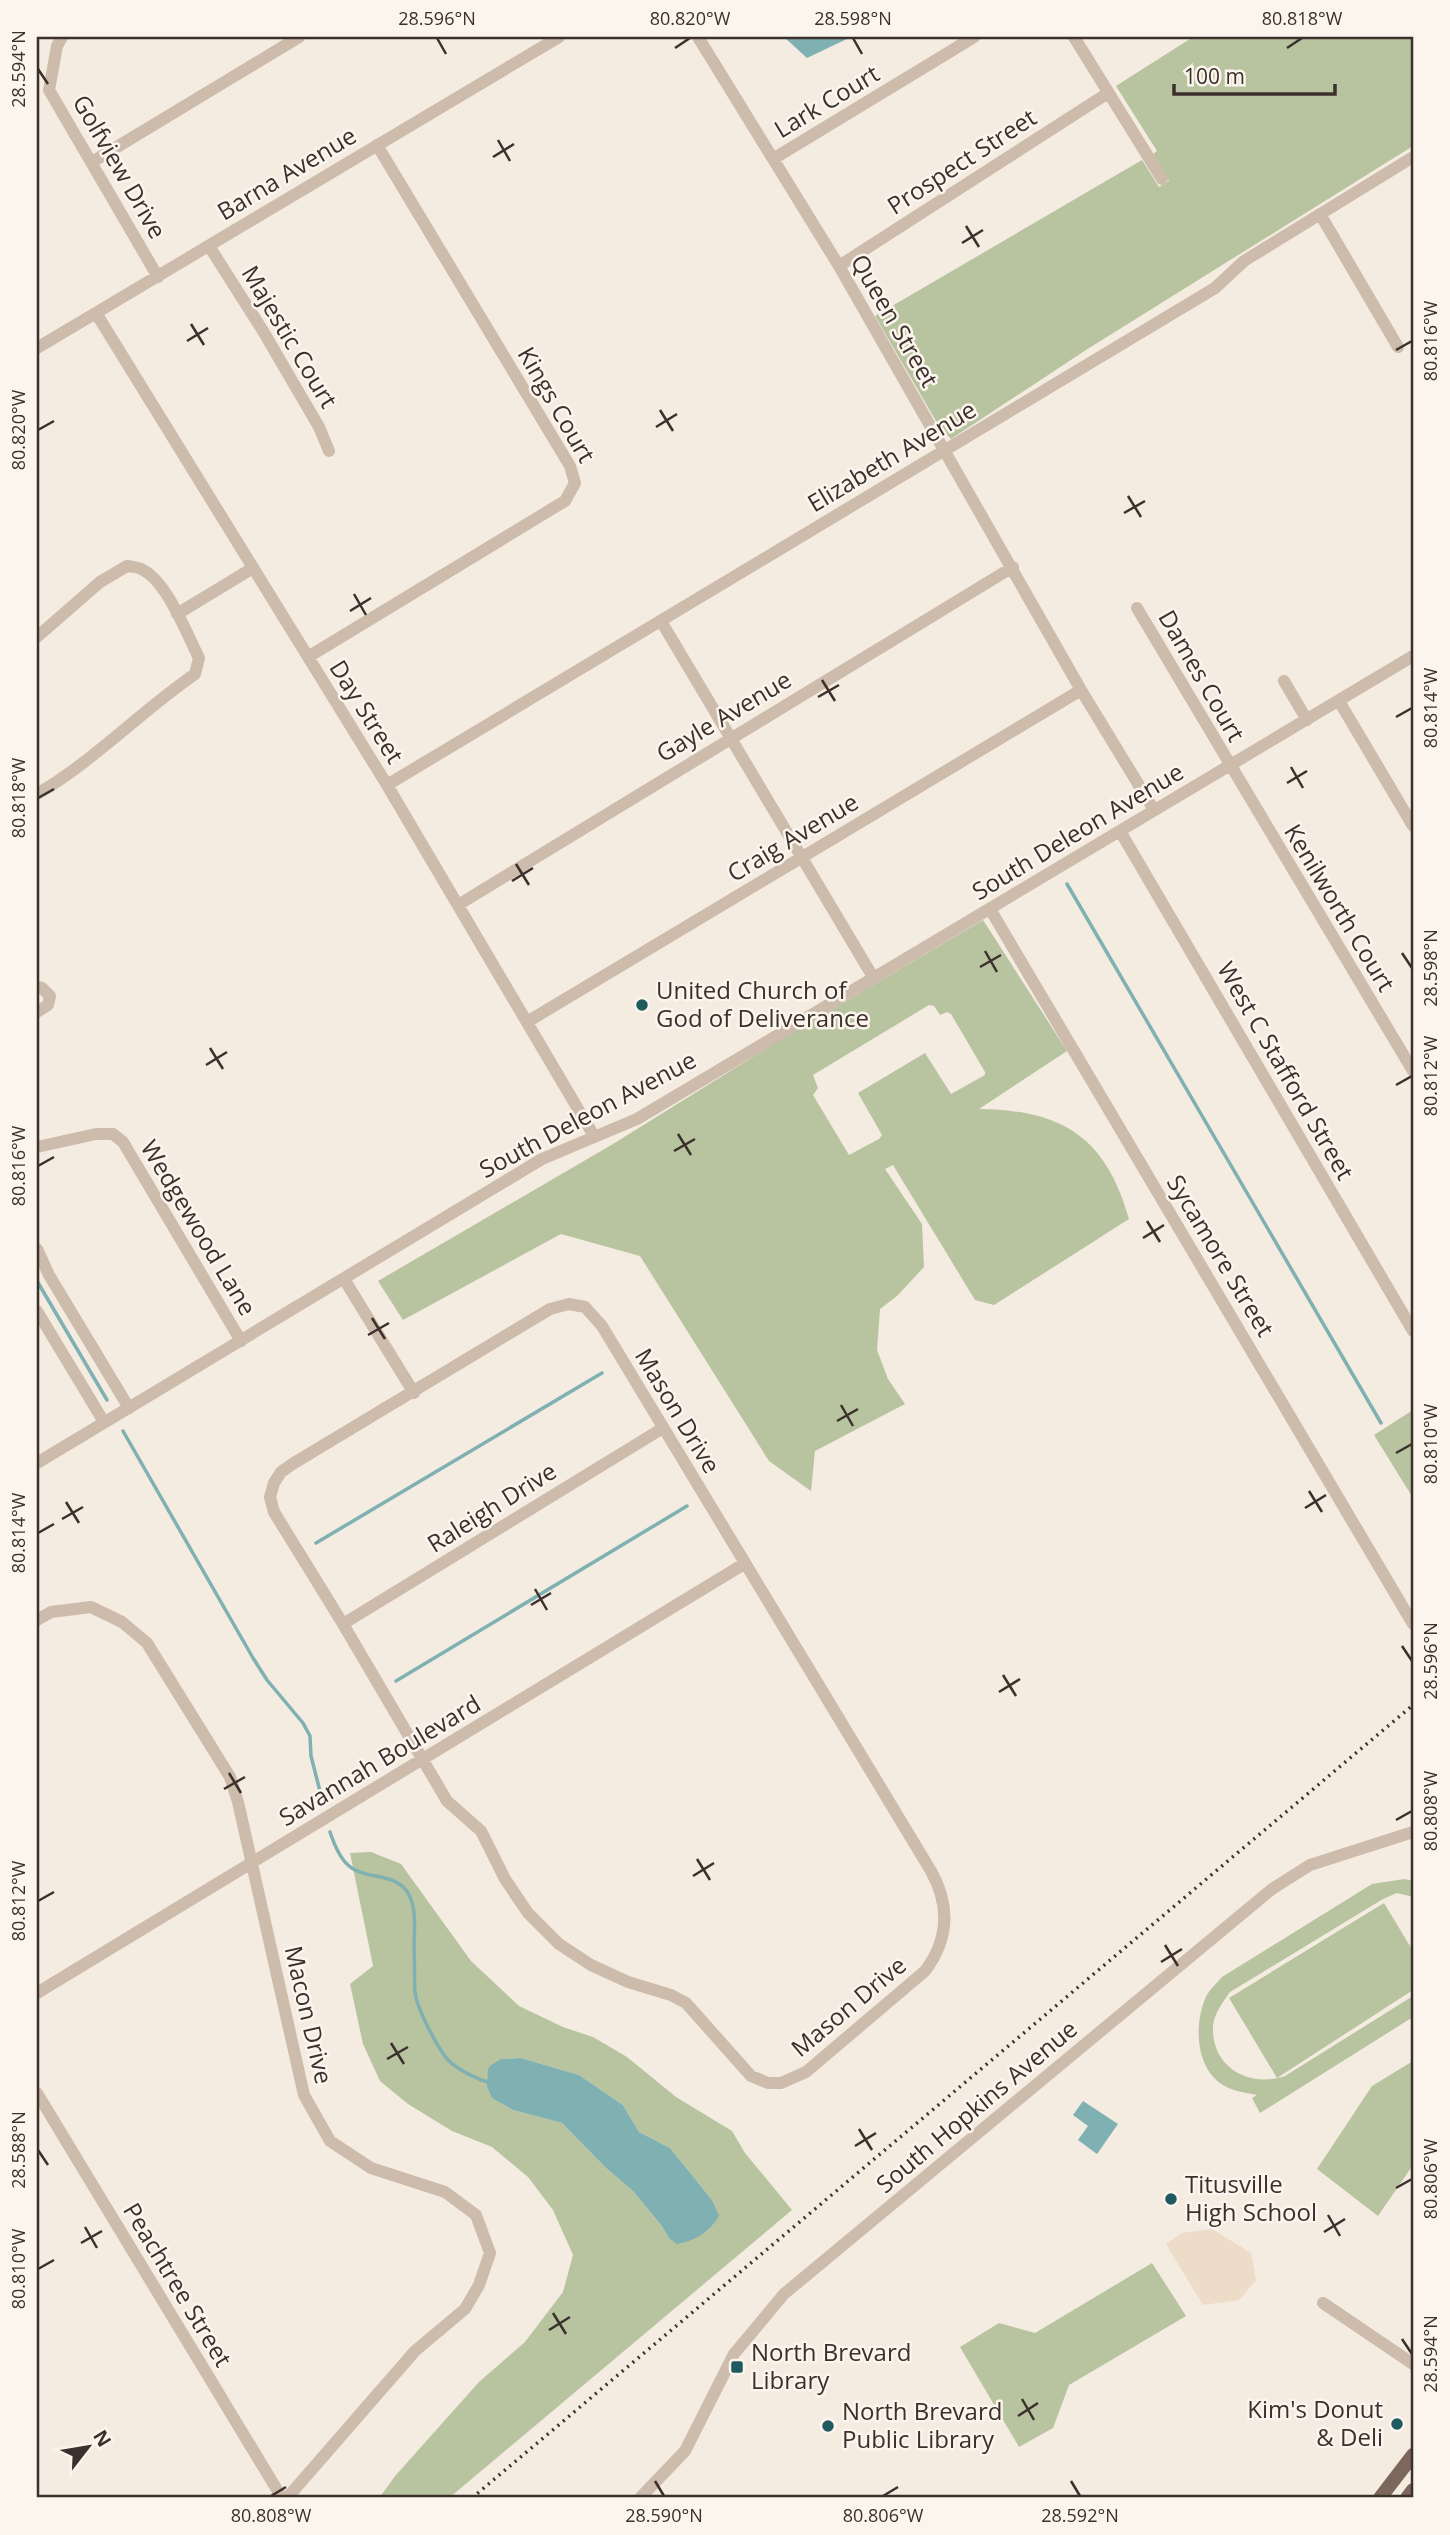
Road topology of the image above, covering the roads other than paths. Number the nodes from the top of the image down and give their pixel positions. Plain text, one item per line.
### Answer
1 (62, 37) edge
2 (299, 37) edge
3 (559, 37) edge
4 (698, 37) edge
5 (974, 37) edge
6 (1074, 37) edge
7 (1108, 93) junction
8 (377, 145) junction
9 (1413, 157) edge
10 (773, 159) junction
11 (92, 162) junction
12 (1161, 179) dead end
13 (1320, 214) junction
14 (209, 246) junction
15 (839, 266) junction
16 (158, 277) junction
17 (96, 313) junction
18 (1398, 347) dead end
19 (37, 348) edge
20 (944, 450) junction
21 (329, 451) dead end
22 (1013, 567) junction
23 (253, 568) junction
24 (1137, 608) dead end
25 (177, 614) junction
26 (661, 621) junction
27 (37, 637) edge
28 (1413, 656) edge
29 (308, 657) junction
30 (1284, 681) dead end
31 (1081, 690) junction
32 (1339, 701) junction
33 (1307, 720) junction
34 (730, 738) junction
35 (1229, 765) junction
36 (387, 785) junction
37 (37, 794) edge
38 (1154, 810) junction
39 (1413, 826) edge
40 (1120, 831) junction
41 (802, 858) junction
42 (458, 905) junction
43 (990, 909) junction
44 (873, 978) junction
45 (37, 987) edge
46 (37, 1012) edge
47 (527, 1022) junction
48 (1413, 1072) edge
49 (594, 1136) junction
50 (37, 1147) edge
51 (37, 1249) edge
52 (344, 1279) junction
53 (37, 1311) edge
54 (1413, 1331) edge
55 (241, 1341) junction
56 (414, 1392) junction
57 (129, 1408) junction
58 (104, 1422) junction
59 (663, 1427) junction
60 (37, 1463) edge
61 (744, 1564) junction
62 (37, 1620) edge
63 (343, 1624) junction
64 (1413, 1625) edge
65 (424, 1760) junction
66 (1413, 1832) edge
67 (251, 1863) junction
68 (37, 1993) edge
69 (37, 2093) edge
70 (1323, 2303) dead end
71 (1413, 2364) edge
72 (1413, 2455) edge
73 (1413, 2490) edge
74 (284, 2498) edge
75 (640, 2498) edge
76 (1380, 2498) edge
77 (1407, 2498) edge

1 - 11 street, Golfview Drive
2 - 11 street
3 - 8 street, Barna Avenue
4 - 10 street, Queen Street
5 - 10 street, Lark Court
6 - 7 street
7 - 12 street
7 - 15 street, Prospect Street
8 - 14 street, Barna Avenue
8 - 29 street, Kings Court
9 - 13 street, Elizabeth Avenue
10 - 15 street, Queen Street
11 - 16 street, Golfview Drive
13 - 18 street
13 - 20 street, Elizabeth Avenue
14 - 16 street, Barna Avenue
14 - 21 street, Majestic Court
15 - 20 street, Queen Street
16 - 17 street, Barna Avenue
17 - 19 street, Barna Avenue
17 - 23 street, Day Street
20 - 22 street, Queen Street
20 - 26 street, Elizabeth Avenue
22 - 31 street, Queen Street
22 - 34 street, Gayle Avenue
23 - 25 street
23 - 29 street, Day Street
24 - 35 street, Dames Court
25 - 27 street
25 - 37 street
26 - 34 street
26 - 36 street, Elizabeth Avenue
28 - 32 street, South Deleon Avenue
29 - 36 street, Day Street
30 - 33 street
31 - 38 street, Queen Street
31 - 41 street, Craig Avenue
32 - 33 street, South Deleon Avenue
32 - 39 street
33 - 35 street, South Deleon Avenue
34 - 41 street
34 - 42 street, Gayle Avenue
35 - 38 street, South Deleon Avenue
35 - 48 street, Kenilworth Court
36 - 42 street, Day Street
38 - 40 street, South Deleon Avenue
40 - 43 street, South Deleon Avenue
40 - 54 street, West C Stafford Street
41 - 44 street
41 - 47 street, Craig Avenue
42 - 47 street, Day Street
43 - 44 street, South Deleon Avenue
43 - 64 street, Sycamore Street
44 - 49 street, South Deleon Avenue
45 - 46 street
47 - 49 street, Day Street
49 - 52 street, South Deleon Avenue
50 - 55 street, Wedgewood Lane
51 - 57 street
52 - 55 street, South Deleon Avenue
52 - 56 street
53 - 58 street
55 - 57 street, South Deleon Avenue
56 - 59 street, Mason Drive
56 - 63 street, Mason Drive
57 - 58 street, South Deleon Avenue
58 - 60 street, South Deleon Avenue
59 - 61 street, Mason Drive
59 - 63 street, Raleigh Drive
61 - 65 street, Savannah Boulevard
61 - 65 street, Mason Drive
62 - 67 street, Macon Drive
63 - 65 street, Mason Drive
65 - 67 street, Savannah Boulevard
66 - 75 street, South Hopkins Avenue
67 - 68 street, Savannah Boulevard
67 - 74 street, Macon Drive
69 - 74 street, Peachtree Street
70 - 71 street
72 - 76 main road
73 - 77 main road

